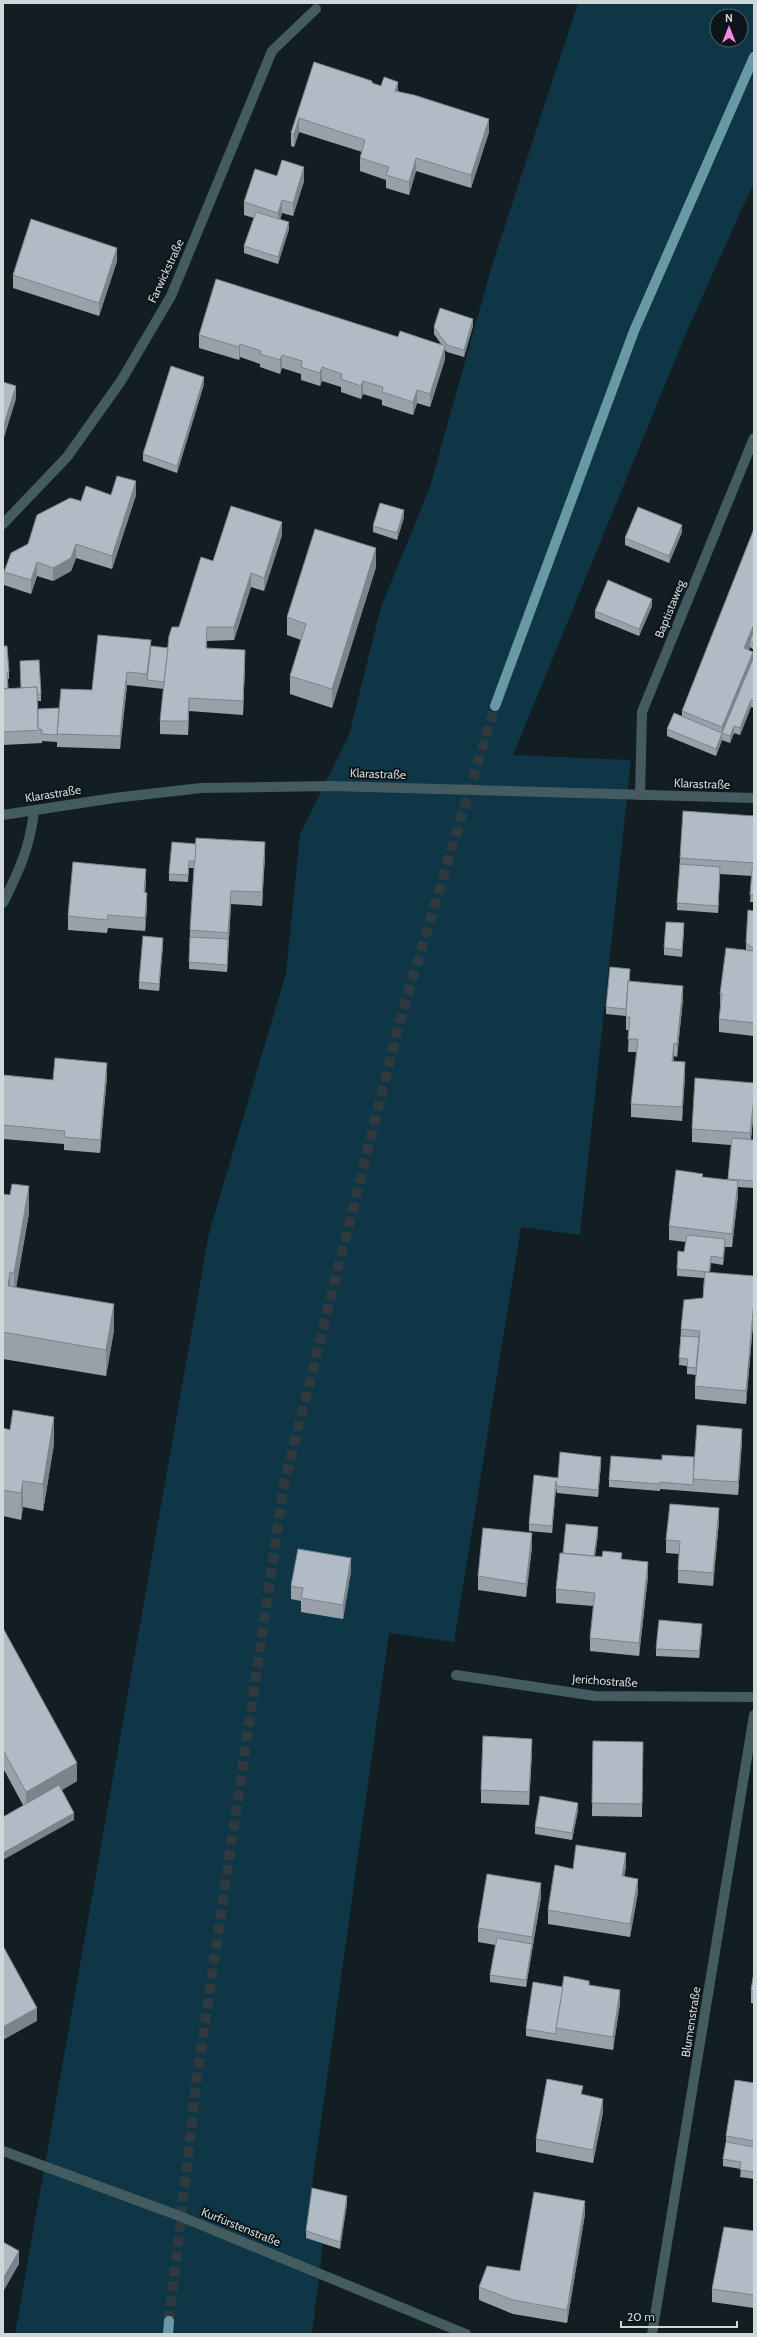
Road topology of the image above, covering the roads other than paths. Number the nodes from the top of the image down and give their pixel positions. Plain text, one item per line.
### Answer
1 (316, 9) dead end
2 (754, 57) edge
3 (754, 438) edge
4 (3, 524) edge
5 (495, 706) tunnel mouth
6 (640, 795) junction
7 (754, 798) edge
8 (34, 811) junction
9 (3, 815) edge
10 (3, 903) edge
11 (456, 1675) dead end
12 (754, 1697) edge
13 (754, 1715) edge
14 (3, 2151) edge
15 (169, 2321) tunnel mouth
16 (168, 2334) edge
17 (466, 2334) edge
18 (652, 2334) edge

1 - 4 street, Farwickstraße
2 - 5 main road
3 - 6 street, Baptistaweg
6 - 7 street, Klarastraße
6 - 8 street, Klarastraße
8 - 9 street, Klarastraße
8 - 10 street
11 - 12 street, Jerichostraße
13 - 18 street, Blumenstraße
14 - 17 street, Kurfürstenstraße
15 - 16 main road

